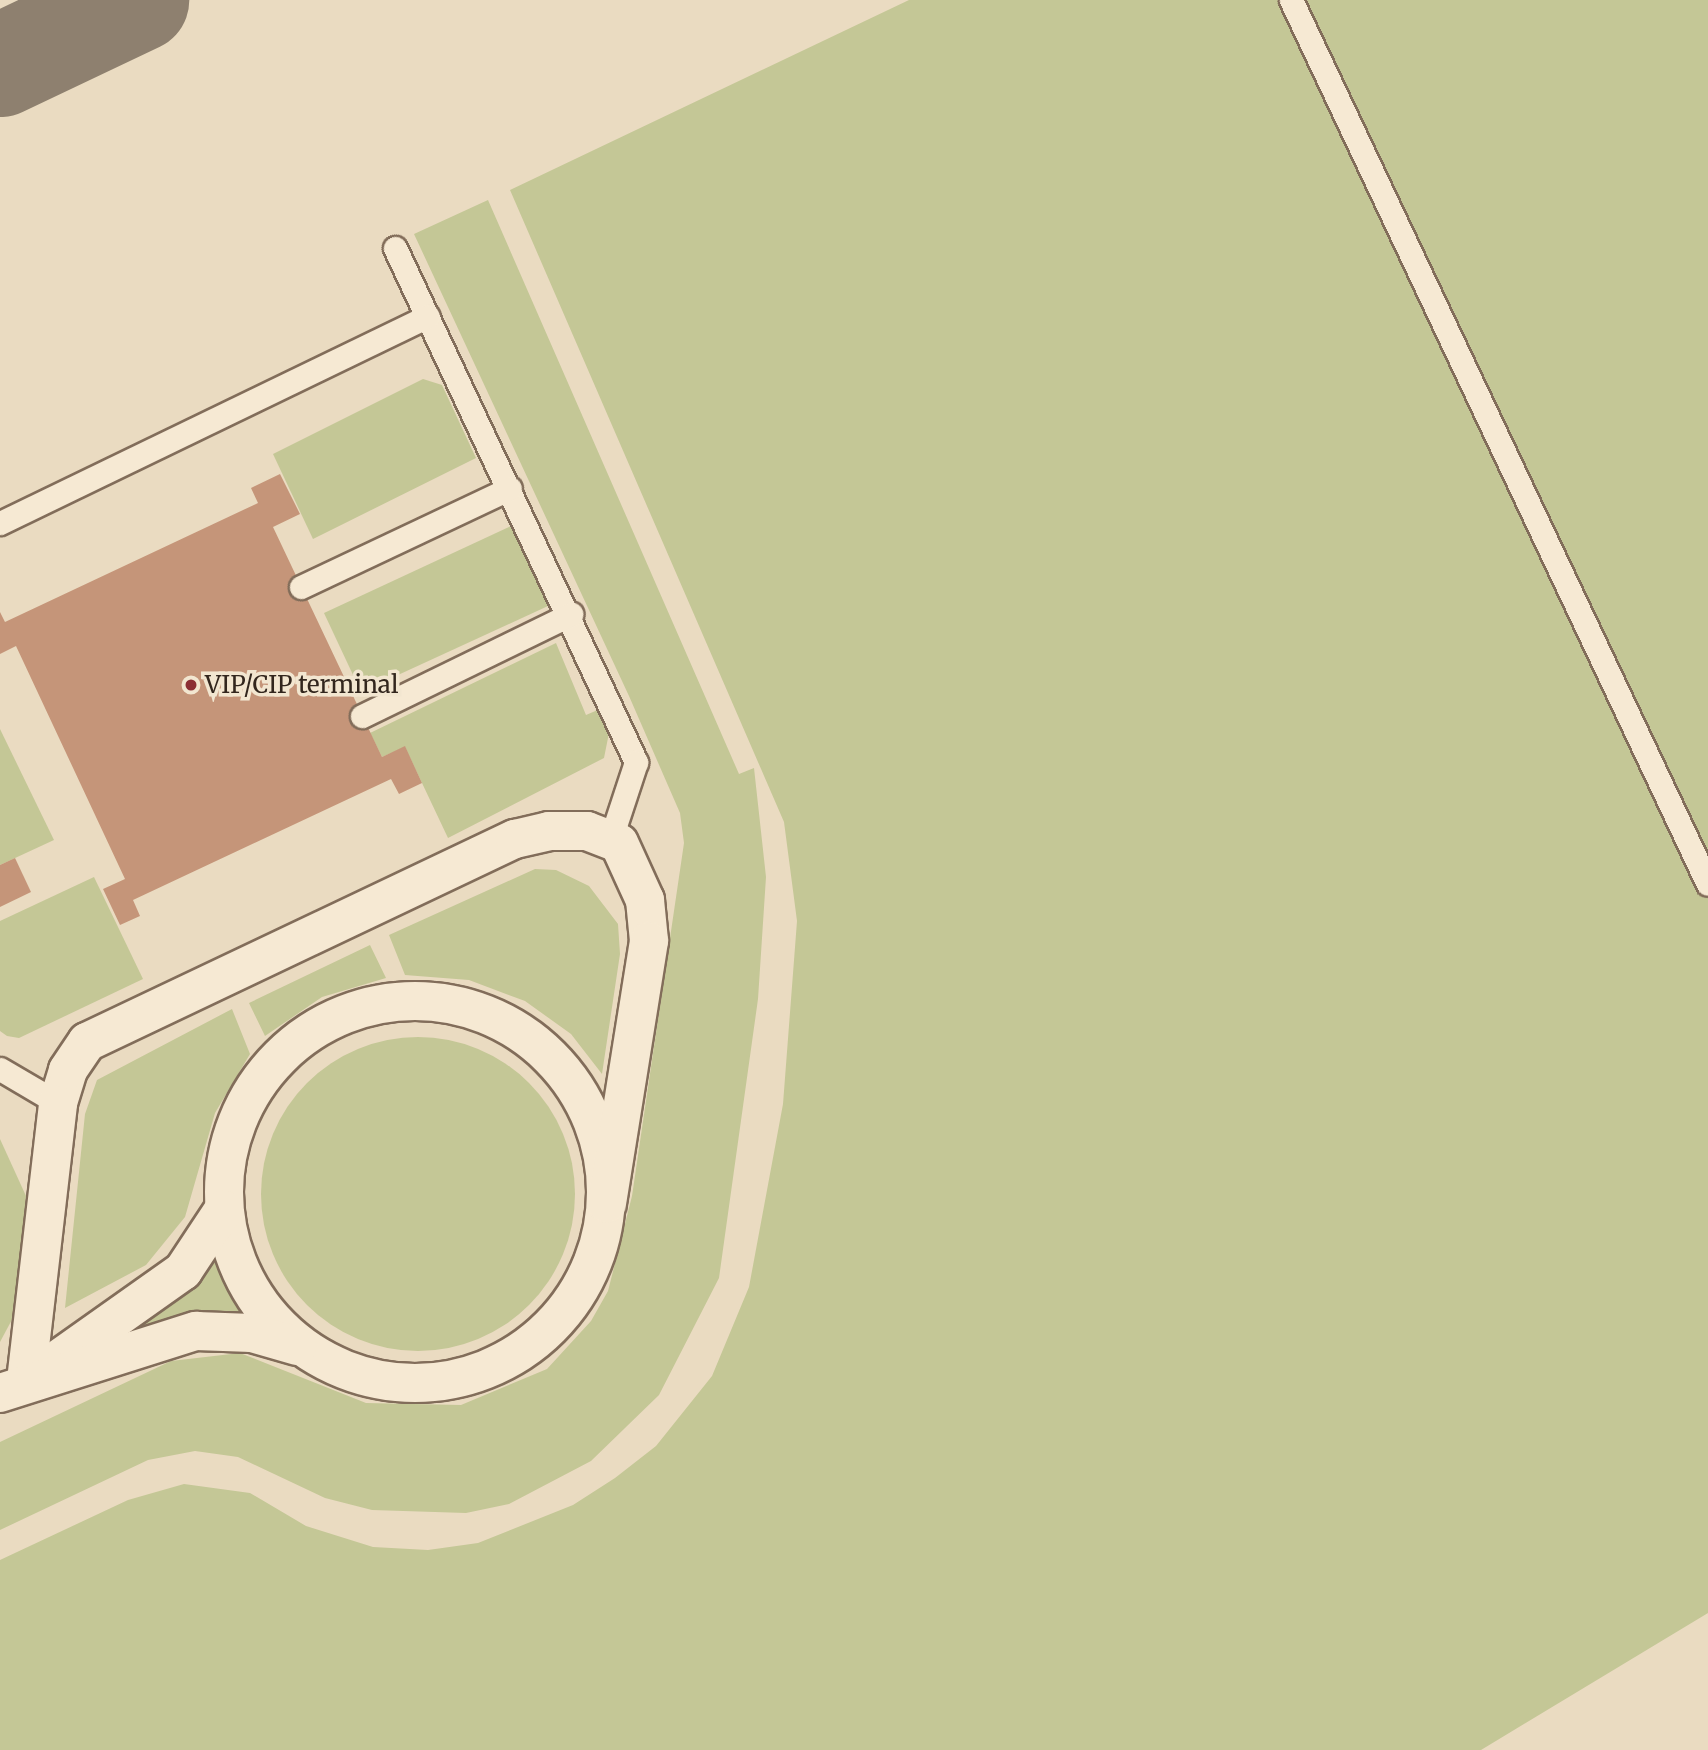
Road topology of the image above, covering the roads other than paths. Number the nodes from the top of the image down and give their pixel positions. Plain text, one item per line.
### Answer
1 (1291, 0) edge
2 (396, 248) dead end
3 (428, 316) junction
4 (510, 488) junction
5 (0, 523) edge
6 (301, 587) dead end
7 (570, 614) junction
8 (362, 716) dead end
9 (611, 838) junction
10 (1708, 884) edge
11 (0, 1069) edge
12 (58, 1103) junction
13 (607, 1204) junction
14 (224, 1209) junction
15 (304, 1349) junction
16 (13, 1387) edge

1 - 10 lane
2 - 3 lane
3 - 4 lane
3 - 5 lane
4 - 6 lane
4 - 7 lane
7 - 8 lane
7 - 9 lane
9 - 12 street
9 - 13 street
11 - 12 lane
12 - 16 street
13 - 14 street
13 - 15 street
14 - 15 street
14 - 16 street
15 - 16 street

